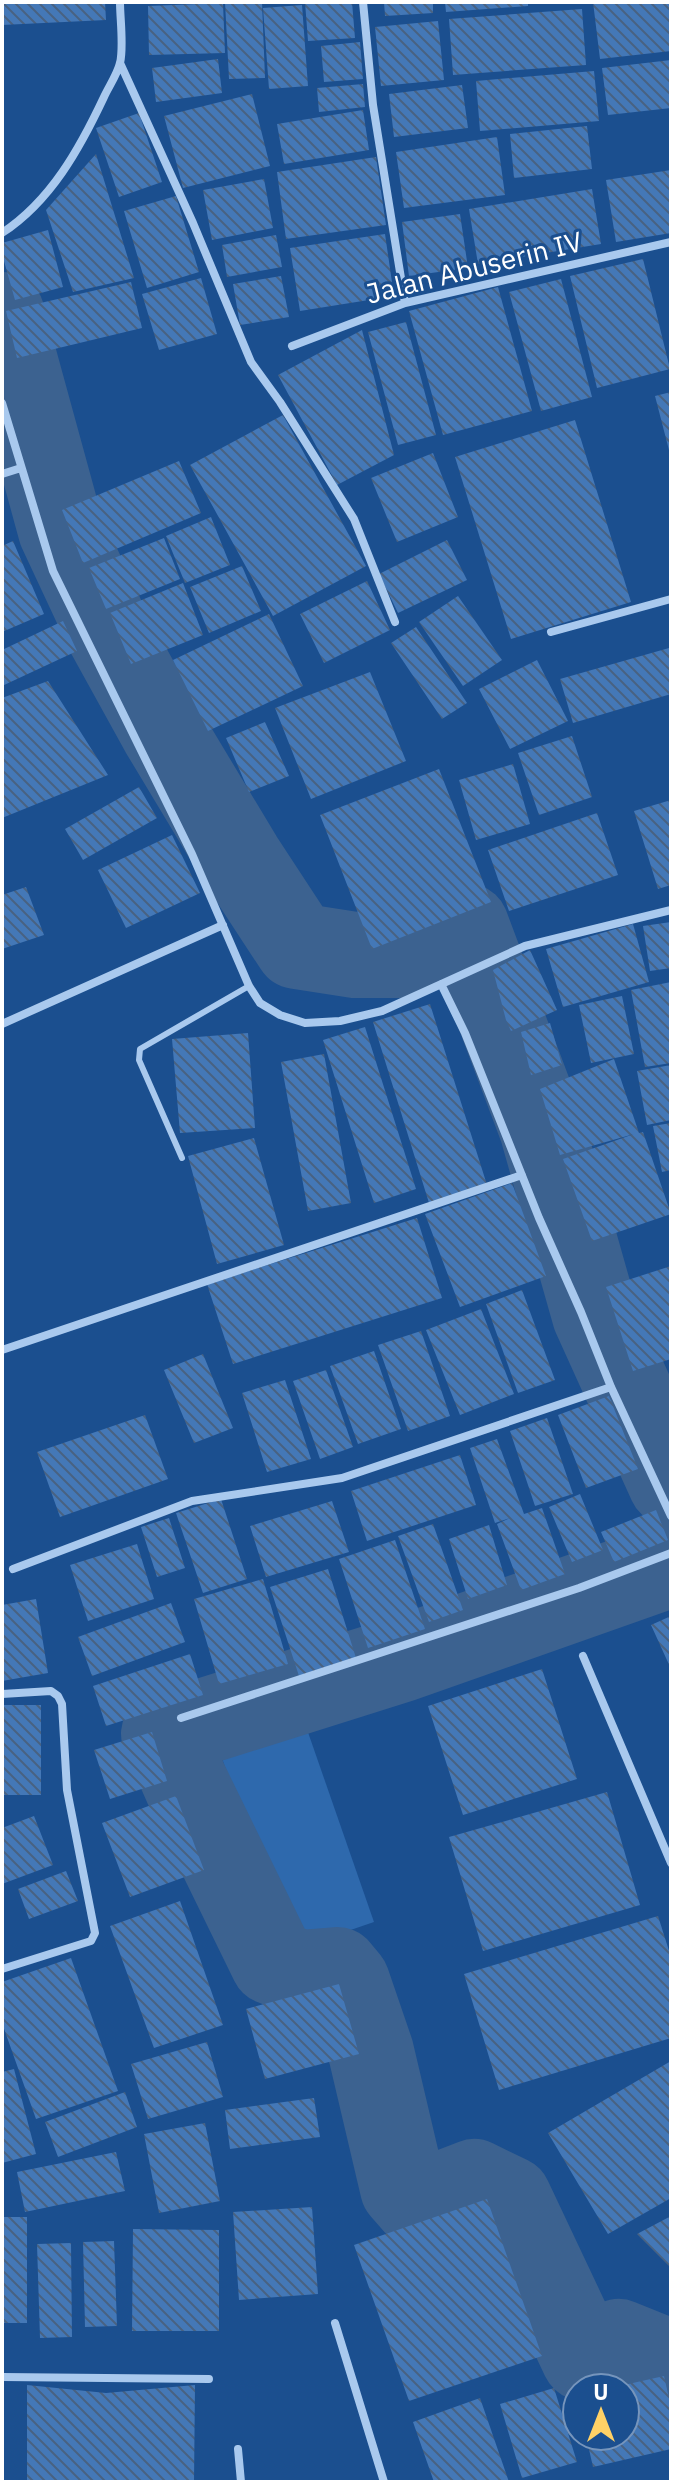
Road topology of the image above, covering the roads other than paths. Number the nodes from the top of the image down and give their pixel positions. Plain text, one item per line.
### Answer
1 (120, 2) edge
2 (363, 2) edge
3 (120, 63) junction
4 (4, 231) edge
5 (671, 242) edge
6 (405, 303) junction
7 (292, 346) dead end
8 (2, 403) edge
9 (21, 468) junction
10 (2, 474) edge
11 (671, 599) edge
12 (395, 622) dead end
13 (551, 632) dead end
14 (671, 910) edge
15 (223, 925) junction
16 (441, 984) junction
17 (249, 986) junction
18 (2, 1024) edge
19 (182, 1158) dead end
20 (522, 1175) junction
21 (2, 1350) edge
22 (611, 1387) junction
23 (671, 1516) edge
24 (671, 1553) edge
25 (13, 1569) dead end
26 (583, 1656) dead end
27 (2, 1694) edge
28 (181, 1718) dead end
29 (671, 1863) edge
30 (2, 1969) edge
31 (335, 2323) dead end
32 (2, 2377) edge
33 (209, 2379) dead end
34 (238, 2449) dead end
35 (241, 2482) edge
36 (384, 2482) edge

1 - 3 street
2 - 6 street
3 - 4 street
3 - 12 street
5 - 6 street, Jalan Abuserin IV
6 - 7 street, Jalan Abuserin IV
8 - 9 street
9 - 10 street
9 - 15 street
11 - 13 street
14 - 16 street
15 - 17 street
15 - 18 street
16 - 17 street
16 - 20 street
17 - 19 lane
20 - 21 street
20 - 22 street
22 - 23 street
22 - 25 street
24 - 28 street
26 - 29 street
27 - 30 street
31 - 36 street
32 - 33 street
34 - 35 street

